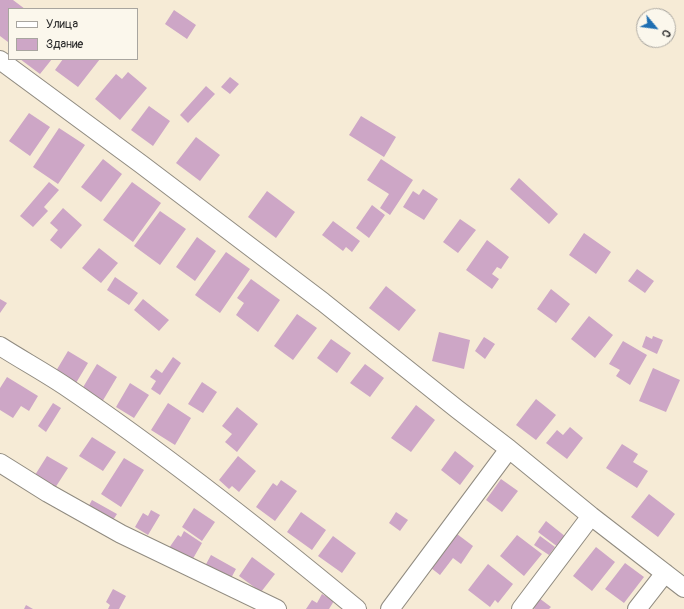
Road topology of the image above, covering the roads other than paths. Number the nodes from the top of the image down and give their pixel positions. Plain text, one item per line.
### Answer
1 (0, 60) edge
2 (0, 346) edge
3 (509, 449) junction
4 (0, 463) edge
5 (591, 516) junction
6 (665, 573) junction
7 (684, 588) edge
8 (277, 609) edge
9 (357, 609) edge
10 (390, 609) edge
11 (521, 609) edge
12 (637, 609) edge

1 - 3 street
2 - 9 street
3 - 5 street
3 - 10 street
4 - 8 street
5 - 6 street
5 - 11 street
6 - 7 street
6 - 12 street

